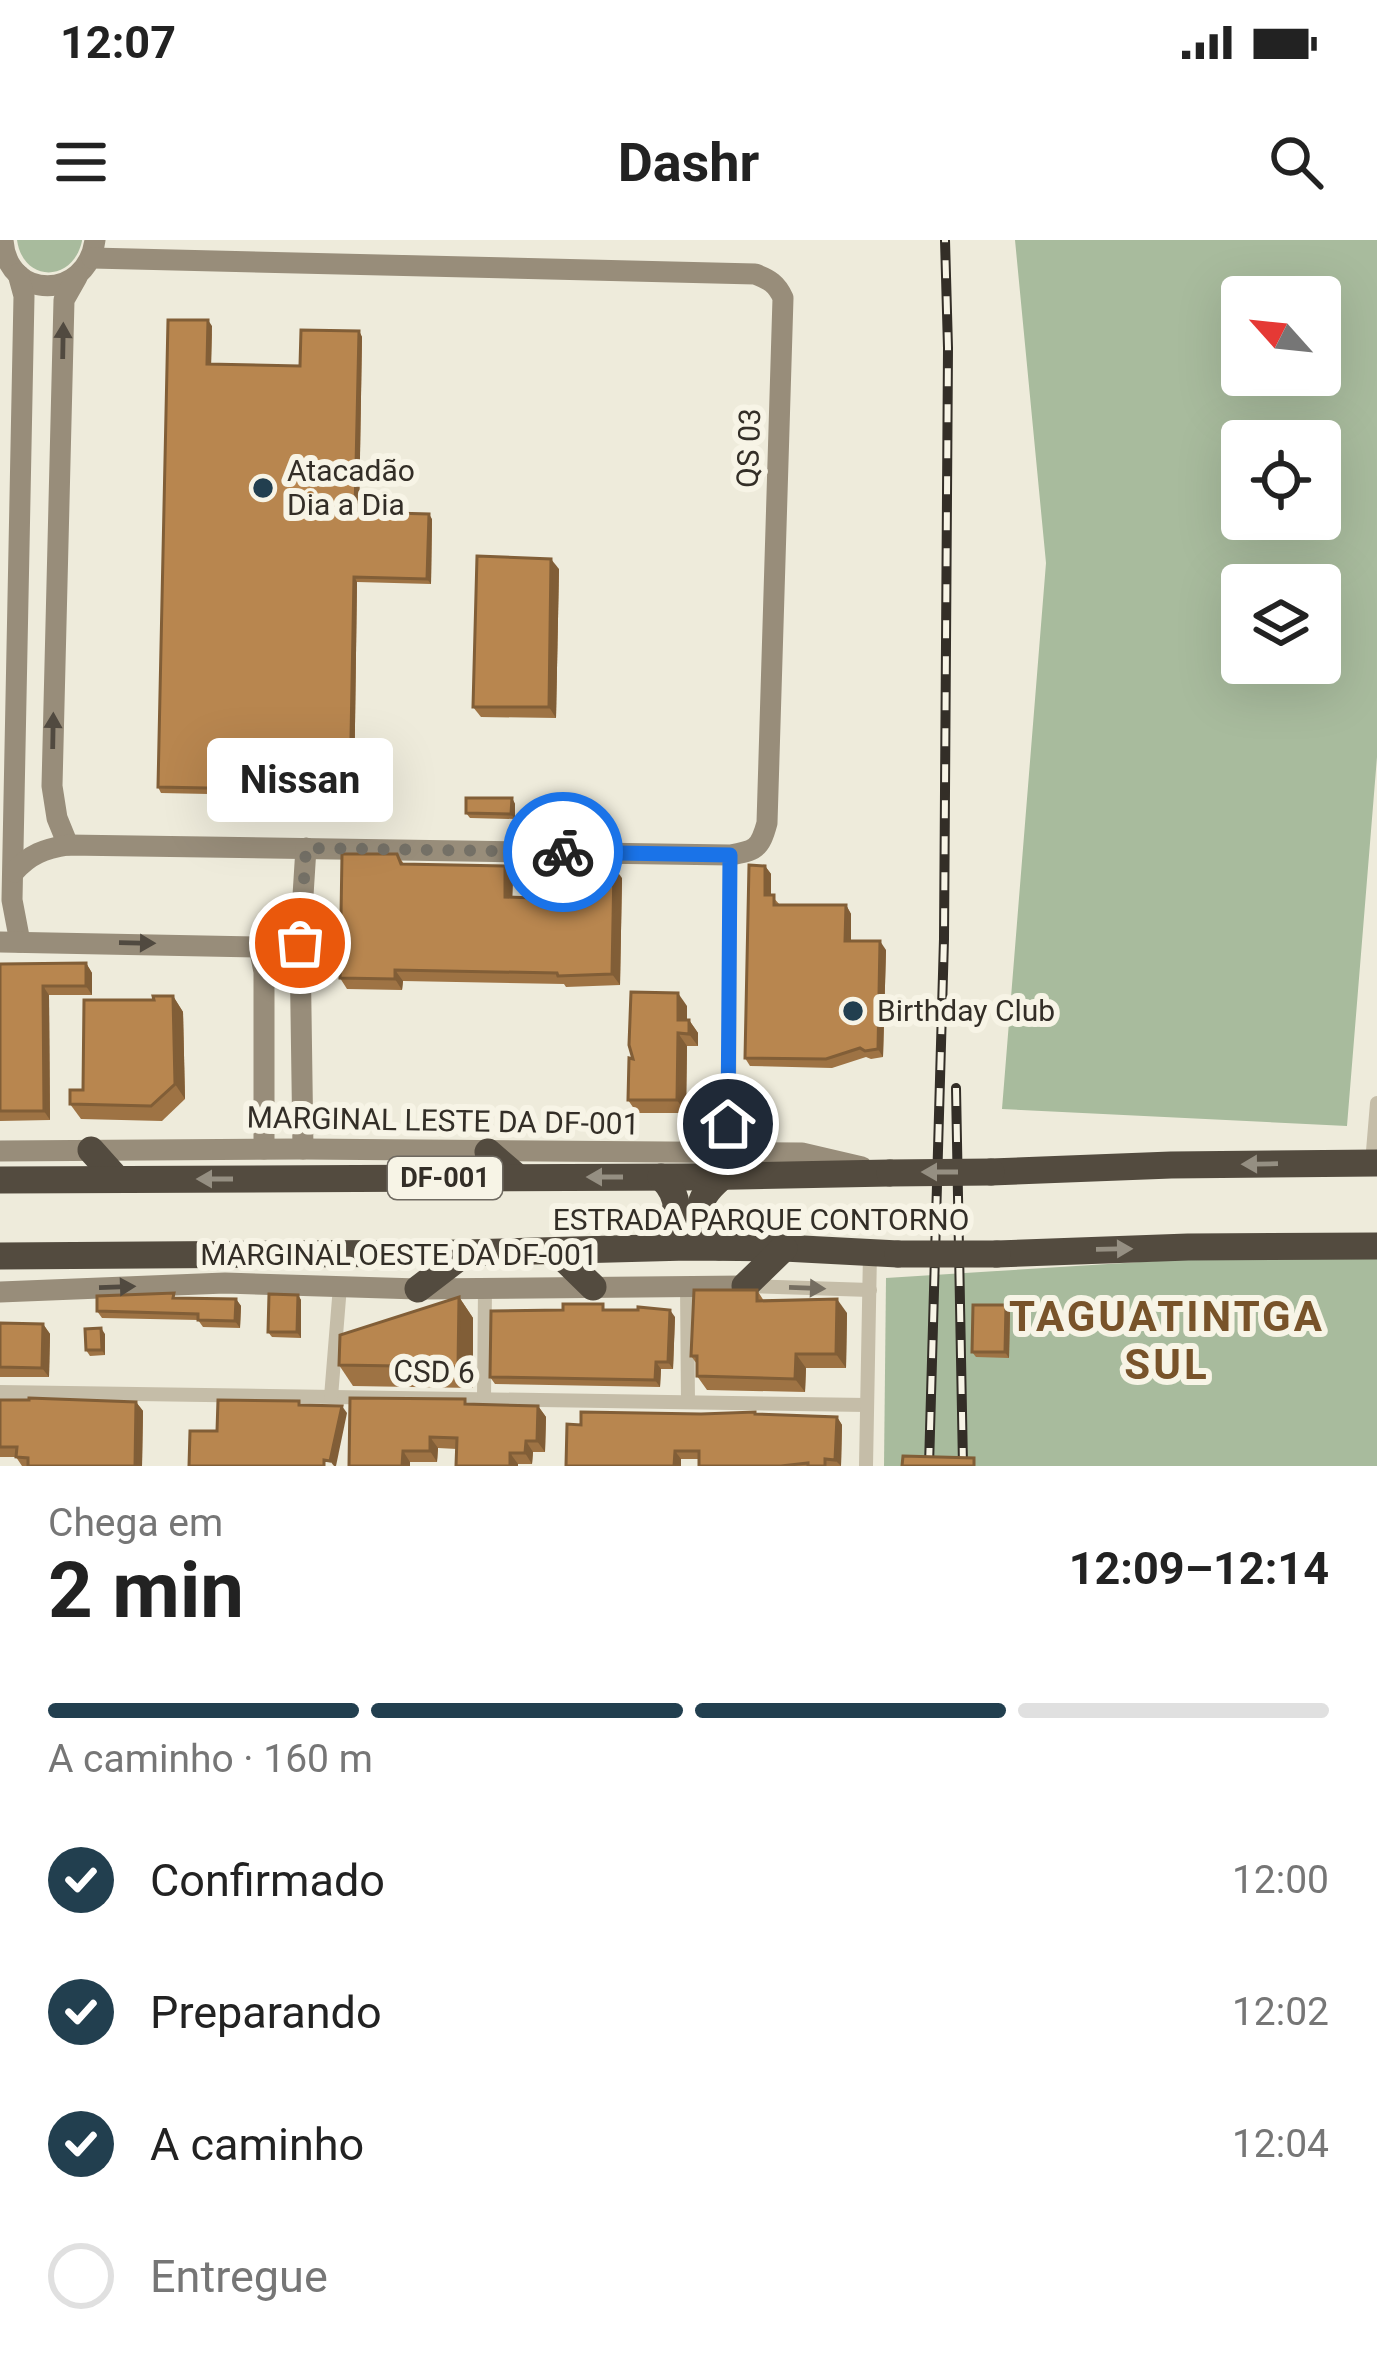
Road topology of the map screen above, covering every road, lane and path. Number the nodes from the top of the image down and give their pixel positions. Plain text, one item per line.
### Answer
1 (94, 249) edge
2 (7, 259) edge
3 (77, 277) junction
4 (16, 611) junction
5 (56, 616) junction
6 (68, 845) junction
7 (306, 848) junction
8 (730, 855) junction
9 (14, 872) junction
10 (6, 902) edge
11 (10, 942) edge
12 (300, 943) junction
13 (259, 947) junction
14 (266, 1051) junction
15 (302, 1052) junction
16 (1377, 1103) edge
17 (264, 1149) junction
18 (303, 1149) junction
19 (91, 1150) junction
20 (0, 1151) edge
21 (488, 1152) junction
22 (1375, 1163) edge
23 (726, 1164) junction
24 (517, 1177) junction
25 (661, 1177) junction
26 (117, 1179) junction
27 (0, 1180) edge
28 (1377, 1246) edge
29 (657, 1247) junction
30 (719, 1247) junction
31 (784, 1248) junction
32 (556, 1251) junction
33 (465, 1253) junction
34 (884, 1253) junction
35 (0, 1256) edge
36 (340, 1286) junction
37 (687, 1286) junction
38 (745, 1286) junction
39 (593, 1287) junction
40 (485, 1288) junction
41 (418, 1289) junction
42 (869, 1290) junction
43 (0, 1292) edge
44 (0, 1392) edge
45 (331, 1397) junction
46 (484, 1399) junction
47 (688, 1402) junction
48 (867, 1405) junction
49 (866, 1466) edge

1 - 3 main road
1 - 8 main road, QS 03
2 - 3 main road
2 - 4 main road
5 -> 3 main road
4 - 5 main road
4 - 9 main road
6 -> 5 main road
6 - 7 main road
6 - 9 main road
7 - 8 main road
7 - 12 main road
8 - 23 street
9 - 10 main road
10 - 11 main road
11 -> 13 main road
12 - 13 main road
12 - 15 main road
13 - 14 main road
14 - 15 main road
14 - 17 main road
15 - 18 main road
16 - 22 street
17 - 18 main road, MARGINAL LESTE DA DF-001
17 - 19 main road, MARGINAL LESTE DA DF-001
18 - 21 main road, MARGINAL LESTE DA DF-001
19 - 20 main road, MARGINAL LESTE DA DF-001
19 - 26 highway
21 - 23 main road, MARGINAL LESTE DA DF-001
21 - 24 highway
22 -> 23 highway, ESTRADA PARQUE CONTORNO / DF-001, bridge
23 - 25 highway, ESTRADA PARQUE CONTORNO / DF-001
23 - 30 highway
25 -> 24 highway, ESTRADA PARQUE CONTORNO / DF-001
24 -> 26 highway, ESTRADA PARQUE CONTORNO / DF-001
25 - 29 highway
26 - 27 highway, ESTRADA PARQUE CONTORNO / DF-001
34 -> 28 highway, ESTRADA PARQUE CONTORNO, bridge
29 - 30 highway, ESTRADA PARQUE CONTORNO
29 - 32 highway, ESTRADA PARQUE CONTORNO
30 - 31 highway, ESTRADA PARQUE CONTORNO
31 - 34 highway, ESTRADA PARQUE CONTORNO
31 - 38 highway
32 - 33 highway, ESTRADA PARQUE CONTORNO
32 - 39 highway
33 - 35 highway, ESTRADA PARQUE CONTORNO
33 - 41 highway
34 - 42 street
36 - 41 main road, MARGINAL OESTE DA DF-001
43 -> 36 main road, MARGINAL OESTE DA DF-001
36 - 45 street
37 - 38 main road, MARGINAL OESTE DA DF-001
37 - 39 main road, MARGINAL OESTE DA DF-001
37 - 47 street
38 -> 42 street, MARGINAL OESTE DA DF-001
39 - 40 main road, MARGINAL OESTE DA DF-001
40 - 41 main road, MARGINAL OESTE DA DF-001
40 - 46 street
42 - 48 street
44 - 45 street, CSD 6
45 - 46 street, CSD 6
46 - 47 street, CSD 6
47 - 48 street, CSD 6
48 - 49 street

